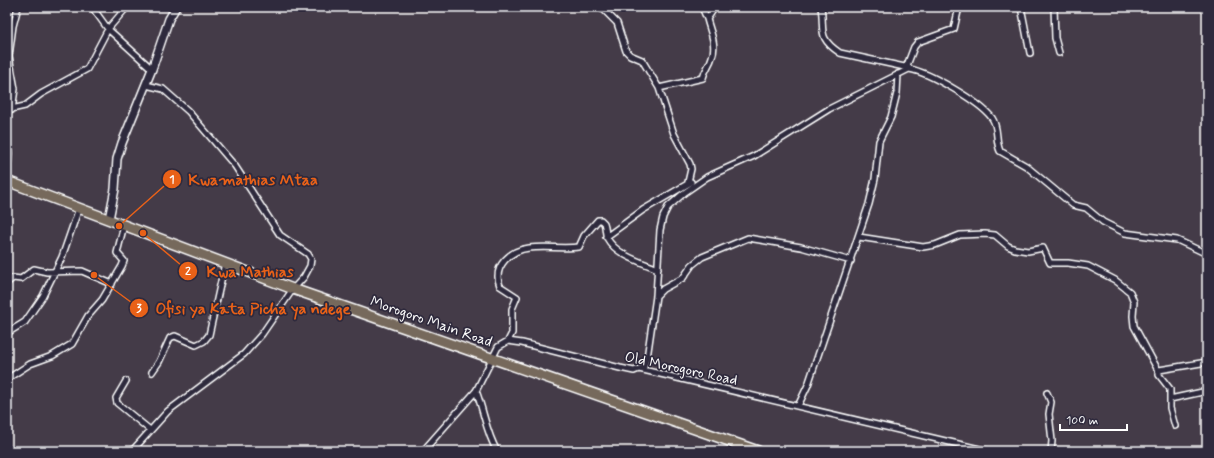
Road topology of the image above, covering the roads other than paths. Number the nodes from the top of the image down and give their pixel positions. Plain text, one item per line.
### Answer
1 (18, 7) edge
2 (92, 7) edge
3 (127, 7) edge
4 (176, 7) edge
5 (601, 7) edge
6 (702, 7) edge
7 (715, 7) edge
8 (821, 7) edge
9 (959, 7) edge
10 (1022, 7) edge
11 (1054, 7) edge
12 (707, 19) junction
13 (108, 29) junction
14 (1030, 53) dead end
15 (1059, 53) dead end
16 (907, 68) junction
17 (152, 69) junction
18 (898, 74) junction
19 (146, 85) junction
20 (659, 88) junction
21 (10, 110) edge
22 (7, 149) edge
23 (7, 164) edge
24 (7, 181) edge
25 (700, 181) junction
26 (688, 182) junction
27 (79, 208) junction
28 (109, 219) junction
29 (124, 225) junction
30 (606, 237) junction
31 (859, 237) junction
32 (1207, 254) edge
33 (851, 261) junction
34 (225, 264) junction
35 (658, 269) junction
36 (56, 272) junction
37 (7, 283) edge
38 (112, 284) junction
39 (293, 289) junction
40 (656, 296) junction
41 (7, 333) edge
42 (508, 341) junction
43 (491, 358) junction
44 (1207, 362) edge
45 (639, 369) junction
46 (152, 372) dead end
47 (1159, 372) junction
48 (7, 379) edge
49 (126, 381) dead end
50 (476, 391) junction
51 (1207, 391) edge
52 (1047, 393) dead end
53 (1170, 399) junction
54 (798, 406) junction
55 (1175, 426) dead end
56 (150, 430) junction
57 (737, 447) edge
58 (132, 451) edge
59 (424, 451) edge
60 (497, 451) edge
61 (758, 451) edge
62 (988, 451) edge
63 (1051, 451) edge

1 - 21 street
2 - 13 street
3 - 13 street
4 - 17 street
5 - 20 street
6 - 12 street
7 - 12 street
8 - 16 street
9 - 16 street
10 - 14 street
11 - 15 street
12 - 20 street
13 - 17 street
13 - 21 street
16 - 18 street
16 - 32 street
17 - 19 street
18 - 25 street
18 - 31 street
19 - 28 street
19 - 39 street
20 - 26 street
22 - 23 street
24 - 27 highway, Morogoro Main Road
25 - 26 street
25 - 35 street
26 - 30 street
27 - 28 highway, Morogoro Main Road
27 - 36 street
28 - 29 highway, Morogoro Main Road
29 - 34 highway, Morogoro Main Road
29 - 38 street
30 - 35 street
30 - 42 street
31 - 33 street
31 - 47 street
33 - 40 street
33 - 54 street
34 - 39 highway, Morogoro Main Road
34 - 46 street
35 - 40 street
36 - 37 street
36 - 38 street
36 - 41 street
38 - 48 street
39 - 43 highway, Morogoro Main Road
39 - 56 street
40 - 45 street
42 - 43 street
42 - 45 street, Old Morogoro Road
43 - 50 street
43 - 57 highway, Morogoro Main Road
44 - 47 street
45 - 54 street, Old Morogoro Road
47 - 53 street
49 - 56 street
50 - 59 street
50 - 60 street
51 - 53 street
52 - 63 street
53 - 55 street
54 - 62 street, Old Morogoro Road
56 - 58 street
57 - 61 highway, Morogoro Main Road

